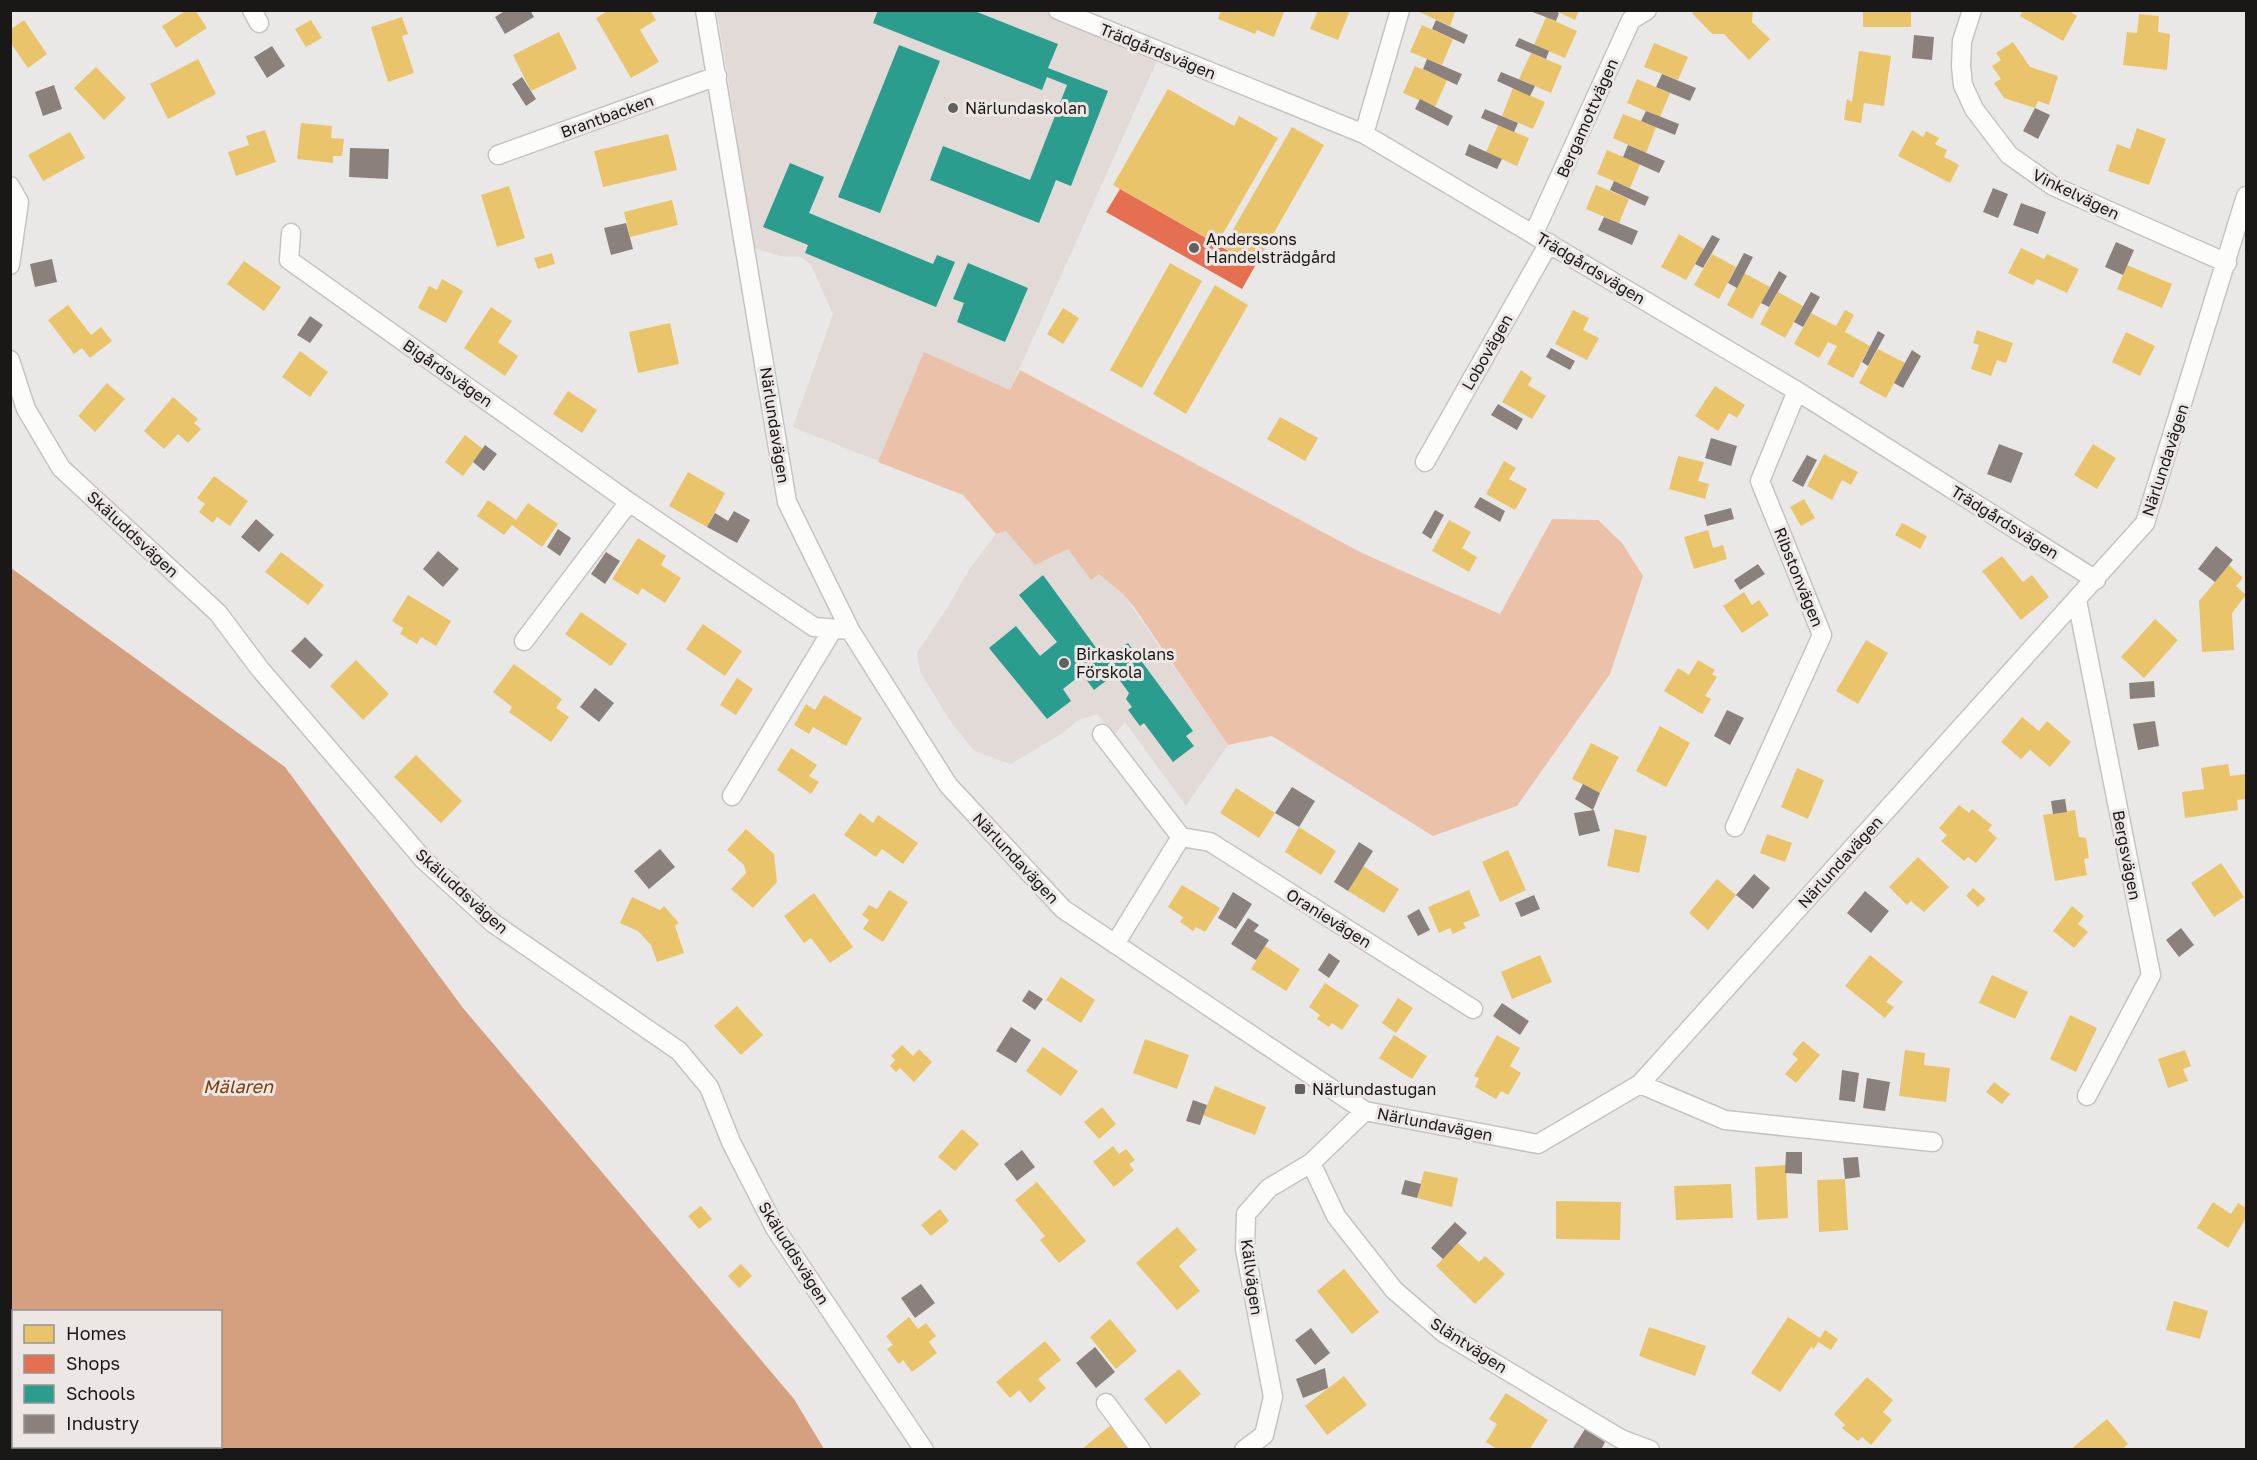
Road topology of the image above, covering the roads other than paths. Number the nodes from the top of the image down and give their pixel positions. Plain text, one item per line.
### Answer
1 (705, 10) edge
2 (1058, 10) edge
3 (1400, 10) edge
4 (1647, 10) edge
5 (1972, 10) edge
6 (717, 76) junction
7 (1364, 134) junction
8 (498, 156) dead end
9 (10, 186) edge
10 (2247, 196) edge
11 (291, 233) dead end
12 (1542, 238) junction
13 (2227, 263) junction
14 (10, 266) edge
15 (10, 360) edge
16 (1797, 391) junction
17 (1425, 462) dead end
18 (629, 502) junction
19 (2096, 580) junction
20 (2078, 600) junction
21 (842, 630) junction
22 (524, 641) dead end
23 (1102, 734) dead end
24 (732, 796) dead end
25 (1735, 827) dead end
26 (1181, 837) junction
27 (1115, 944) junction
28 (1473, 1009) dead end
29 (1640, 1084) junction
30 (2087, 1096) dead end
31 (1365, 1111) junction
32 (1933, 1142) dead end
33 (1311, 1163) junction
34 (1106, 1403) dead end
35 (1270, 1442) edge
36 (924, 1449) edge
37 (1141, 1449) edge
38 (1244, 1449) edge
39 (1650, 1449) edge

1 - 6 street, Närlundavägen
2 - 7 street, Trädgårdsvägen
3 - 7 street
4 - 12 street, Bergamottvägen
5 - 13 street, Vinkelvägen
6 - 8 street, Brantbacken
6 - 21 street, Närlundavägen
7 - 12 street, Trädgårdsvägen
9 - 14 street
10 - 13 street, Närlundavägen
11 - 18 street, Bigårdsvägen
12 - 16 street, Trädgårdsvägen
12 - 17 street, Lobovägen
13 - 19 street, Närlundavägen
15 - 36 street, Skäluddsvägen
16 - 19 street, Trädgårdsvägen
16 - 25 street, Ribstonvägen
18 - 21 street, Bigårdsvägen
18 - 22 street
19 - 20 street, Närlundavägen
20 - 29 street, Närlundavägen
20 - 30 street, Bergsvägen
21 - 24 street
21 - 27 street, Närlundavägen
23 - 26 street
26 - 27 street
26 - 28 street, Oranievägen
27 - 31 street, Närlundavägen
29 - 31 street, Närlundavägen
29 - 32 street
31 - 33 street, Källvägen
33 - 35 street, Källvägen
33 - 39 street, Släntvägen
34 - 37 street
35 - 38 street, Källvägen

